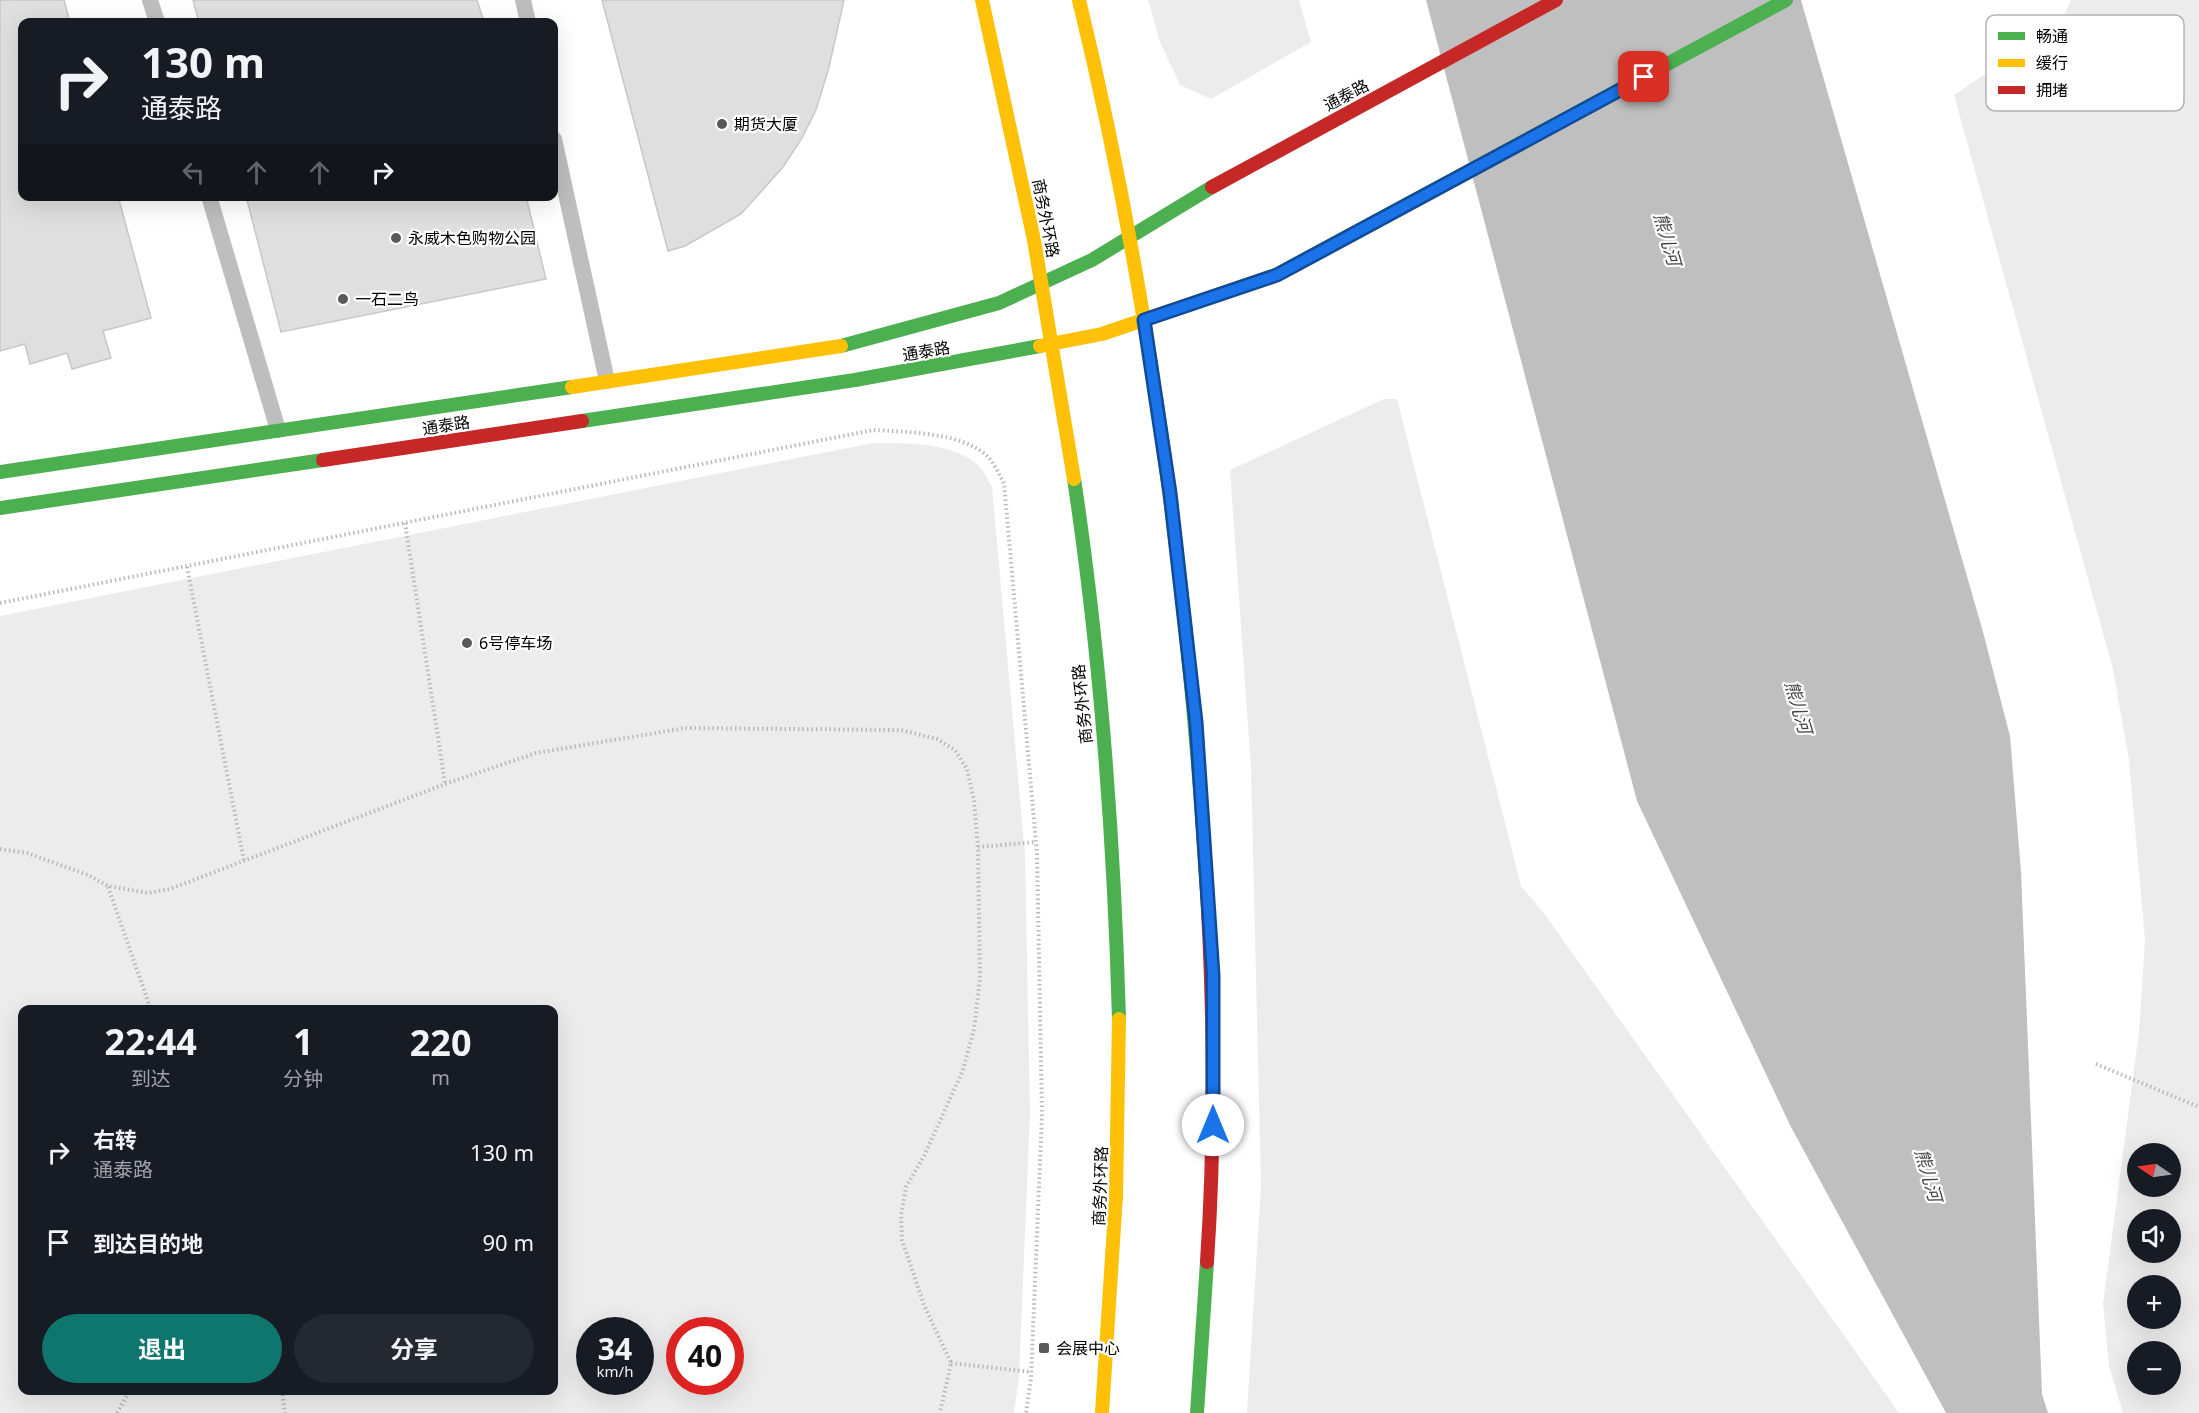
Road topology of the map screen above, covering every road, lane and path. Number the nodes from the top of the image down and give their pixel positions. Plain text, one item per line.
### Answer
1 (150, 0) edge
2 (523, 0) edge
3 (982, 0) edge
4 (1079, 0) edge
5 (1557, 0) edge
6 (1786, 0) edge
7 (156, 18) edge
8 (527, 18) edge
9 (558, 157) edge
10 (210, 201) edge
11 (1129, 237) junction
12 (1042, 283) junction
13 (1144, 320) junction
14 (1052, 344) junction
15 (607, 381) junction
16 (278, 430) junction
17 (0, 472) edge
18 (0, 508) edge
19 (405, 523) junction
20 (188, 567) junction
21 (0, 603) edge
22 (445, 784) junction
23 (1036, 842) junction
24 (978, 847) junction
25 (0, 849) edge
26 (244, 861) junction
27 (108, 886) junction
28 (149, 1005) edge
29 (2097, 1064) dead end
30 (2199, 1107) edge
31 (951, 1363) junction
32 (1031, 1372) junction
33 (127, 1395) edge
34 (283, 1395) edge
35 (117, 1413) edge
36 (285, 1413) edge
37 (940, 1413) edge
38 (1026, 1413) edge
39 (1102, 1413) edge
40 (1197, 1413) edge

1 - 7 lane
2 - 8 lane
3 - 12 street, 商务外环路
4 - 11 street
5 - 11 street, 通泰路
6 - 13 street, 通泰路
9 - 15 lane
10 - 16 lane
11 - 12 street, 通泰路
11 - 13 street
12 - 14 street, 商务外环路
12 - 15 street, 通泰路
13 - 14 street, 通泰路
13 - 40 street
14 - 18 street, 通泰路
14 - 39 street, 商务外环路
15 - 16 street, 通泰路
16 - 17 street, 通泰路
19 - 20 path
19 - 22 path
19 - 23 path
20 - 21 path
20 - 26 path
22 - 24 path
22 - 26 path
23 - 24 path
23 - 32 path
24 - 31 path
25 - 27 path
26 - 27 path
27 - 28 path
29 - 30 path
31 - 32 path
31 - 37 path
32 - 38 path
33 - 35 path
34 - 36 path

